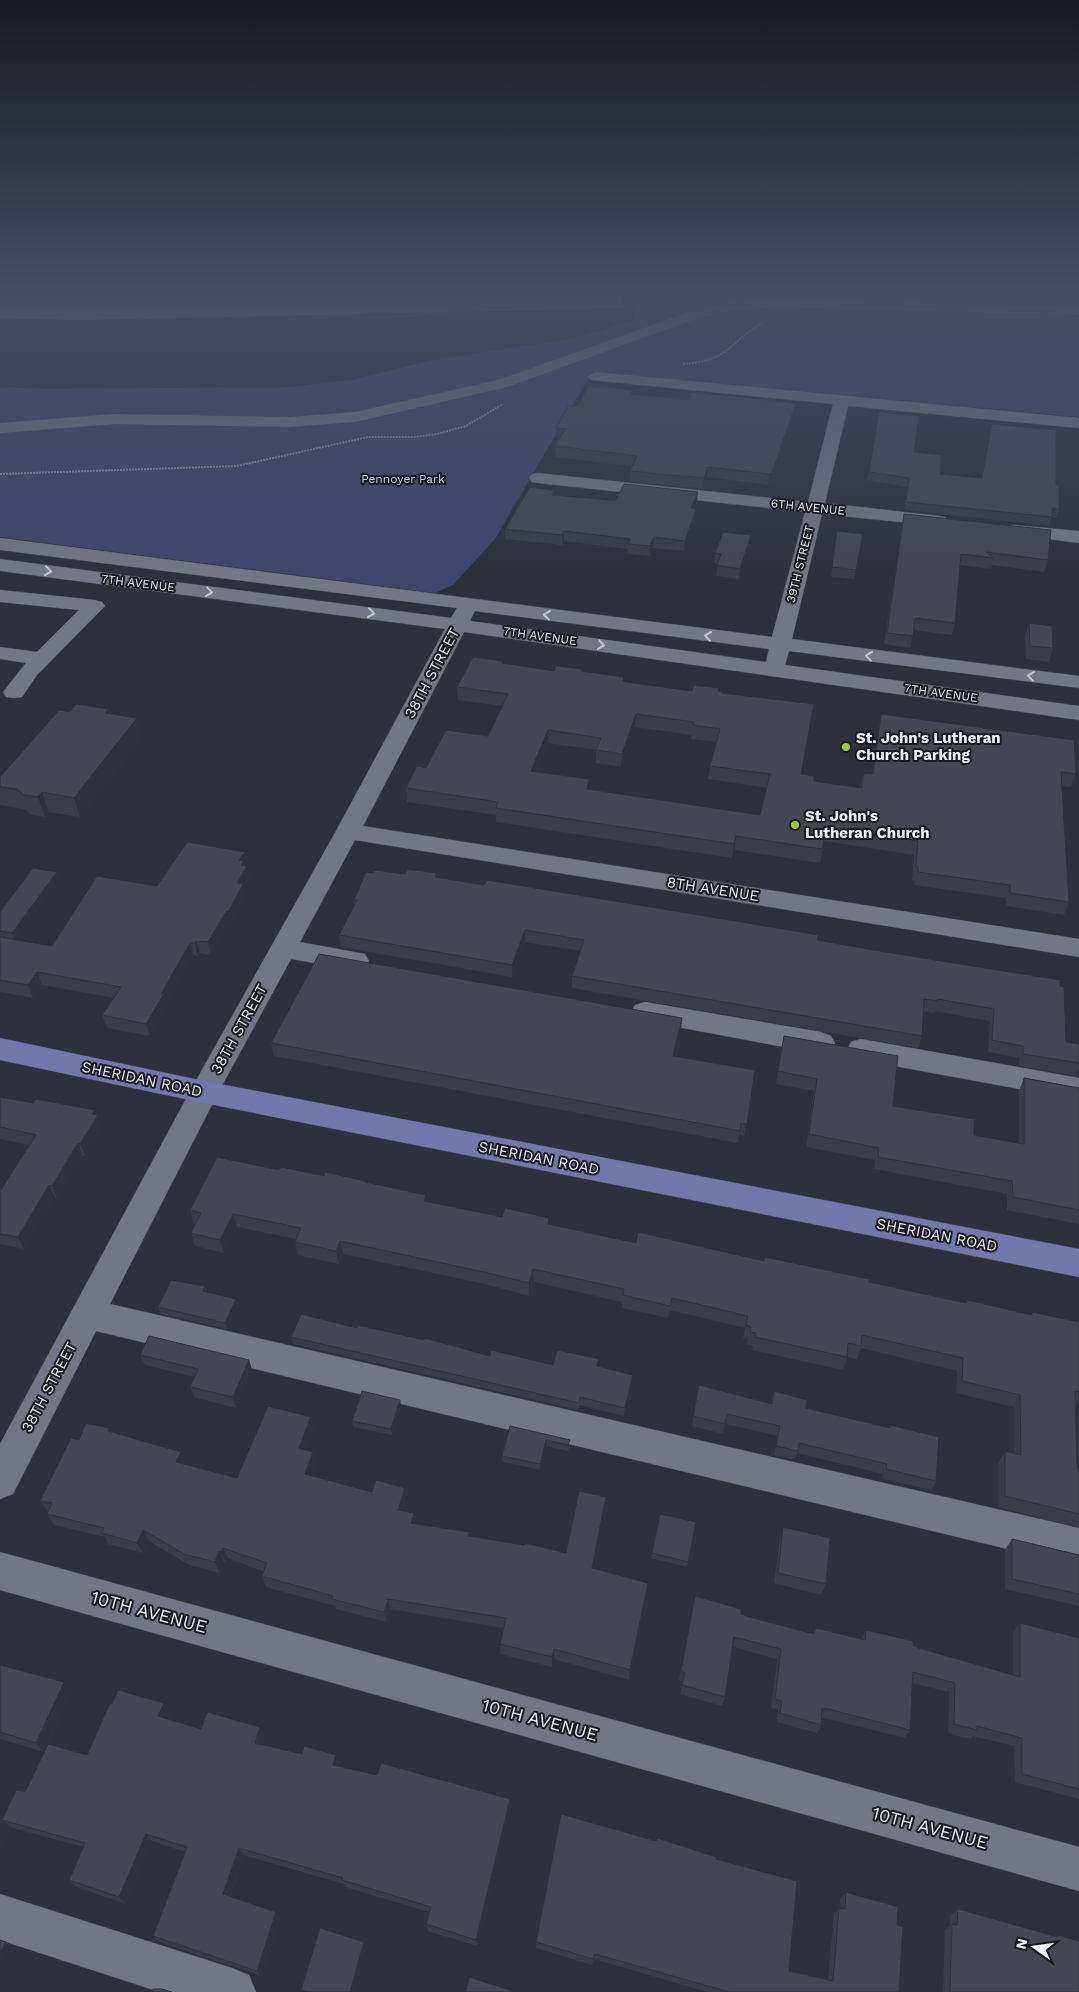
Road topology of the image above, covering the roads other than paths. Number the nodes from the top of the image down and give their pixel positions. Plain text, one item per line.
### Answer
1 (484, 388) edge
2 (713, 388) edge
3 (842, 400) junction
4 (1079, 423) edge
5 (0, 428) edge
6 (538, 478) dead end
7 (815, 508) junction
8 (952, 523) edge
9 (1001, 528) edge
10 (1079, 537) edge
11 (2, 547) edge
12 (137, 562) junction
13 (0, 565) edge
14 (120, 581) junction
15 (0, 596) edge
16 (95, 606) junction
17 (463, 615) junction
18 (780, 645) junction
19 (0, 653) edge
20 (41, 659) junction
21 (774, 669) junction
22 (1079, 682) edge
23 (14, 692) dead end
24 (1079, 712) edge
25 (348, 830) junction
26 (283, 948) junction
27 (1079, 948) edge
28 (381, 965) edge
29 (617, 1007) edge
30 (2, 1054) edge
31 (1079, 1089) edge
32 (204, 1092) junction
33 (1079, 1263) edge
34 (87, 1314) junction
35 (0, 1481) edge
36 (1079, 1547) edge
37 (0, 1571) edge
38 (1079, 1869) edge
39 (0, 1917) edge
40 (232, 1992) edge

1 - 5 street
2 - 3 street
3 - 4 street
3 - 7 street, 39TH STREET
6 - 7 street, 6TH AVENUE
7 - 8 street, 6TH AVENUE
7 - 18 street, 39TH STREET
9 - 10 street
11 - 12 street, 7TH AVENUE
12 - 14 street
12 - 17 street, 7TH AVENUE
13 -> 14 street, 7TH AVENUE
14 - 16 street
14 -> 17 street, 7TH AVENUE
15 - 16 street
16 - 20 street
18 -> 17 street, 7TH AVENUE
17 -> 21 street, 7TH AVENUE
17 - 25 street, 38TH STREET
18 - 21 street, 39TH STREET
22 -> 18 street, 7TH AVENUE
19 - 20 street
20 - 23 street
21 - 24 street, 7TH AVENUE
25 - 26 street, 38TH STREET
25 - 27 street, 8TH AVENUE
26 - 28 street
26 - 32 street, 38TH STREET
29 - 31 street
30 - 32 main road, SHERIDAN ROAD
32 - 33 main road, SHERIDAN ROAD
32 - 34 street, 38TH STREET
34 - 35 street, 38TH STREET
34 - 36 street
37 - 38 street, 10TH AVENUE
39 - 40 street

